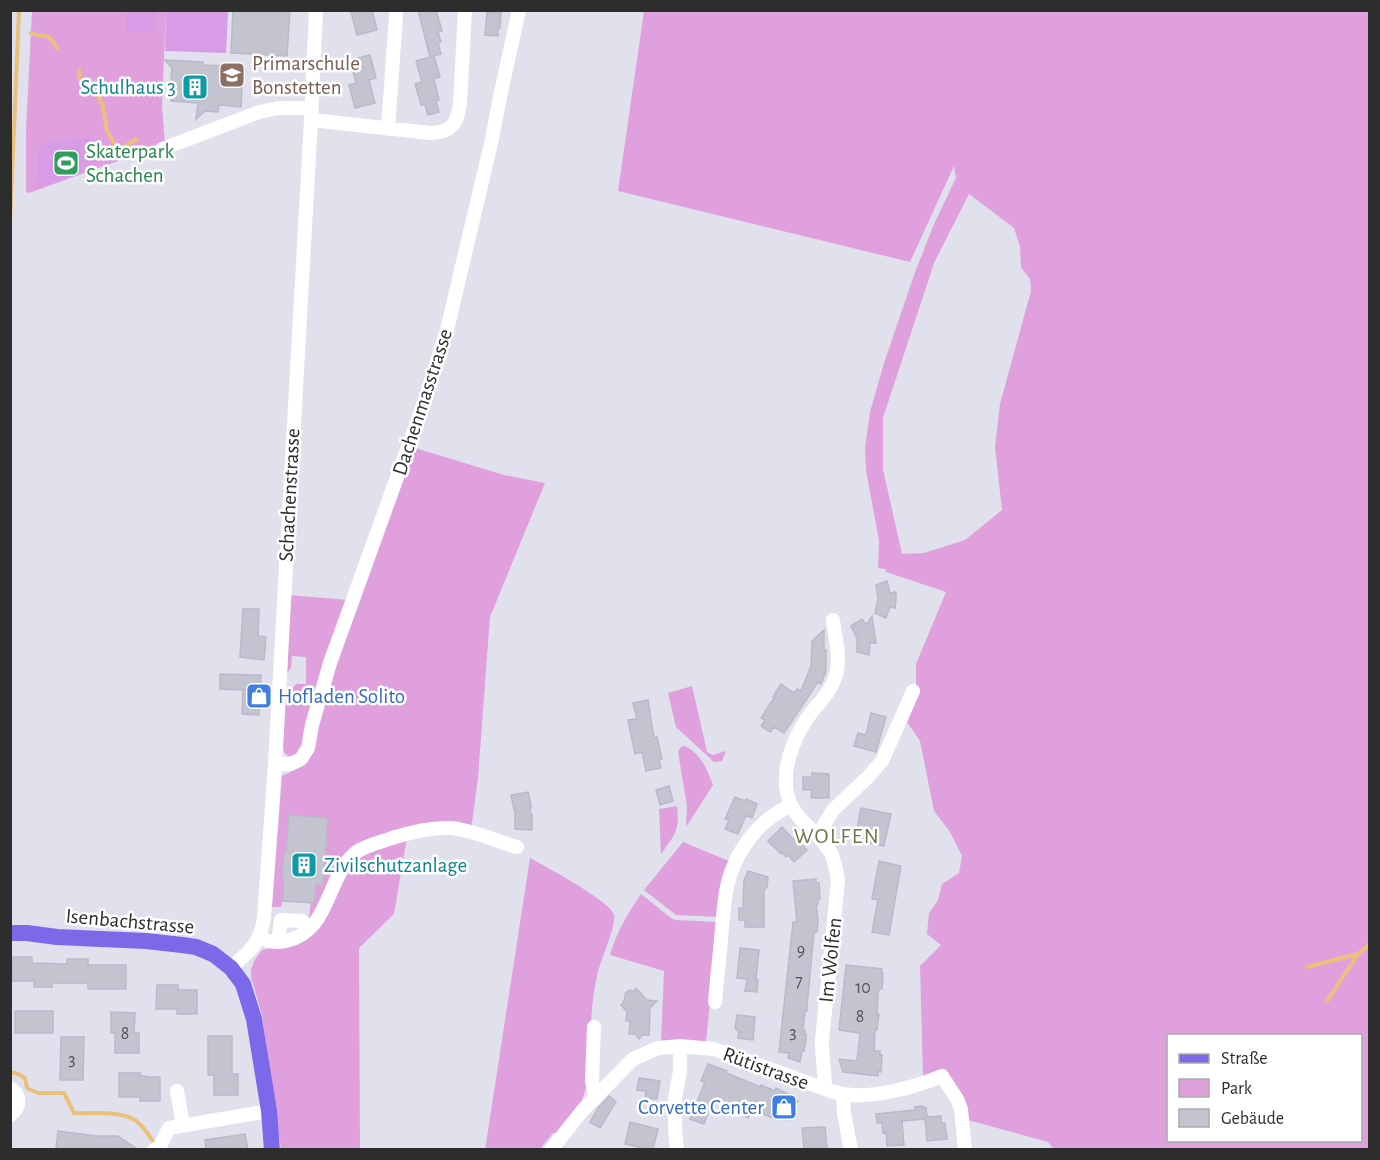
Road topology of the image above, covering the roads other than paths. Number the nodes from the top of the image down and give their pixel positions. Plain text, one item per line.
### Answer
1 (316, 10) edge
2 (465, 10) edge
3 (519, 10) edge
4 (396, 15) dead end
5 (311, 114) junction
6 (388, 129) junction
7 (162, 149) dead end
8 (833, 620) dead end
9 (913, 691) dead end
10 (275, 764) junction
11 (790, 806) junction
12 (818, 835) junction
13 (517, 847) dead end
14 (302, 921) dead end
15 (10, 933) edge
16 (260, 937) junction
17 (278, 942) junction
18 (231, 968) junction
19 (715, 1002) dead end
20 (594, 1027) dead end
21 (680, 1046) junction
22 (10, 1088) edge
23 (825, 1089) junction
24 (177, 1091) dead end
25 (843, 1094) junction
26 (596, 1097) junction
27 (269, 1111) junction
28 (10, 1115) edge
29 (183, 1125) junction
30 (157, 1148) edge
31 (272, 1149) edge
32 (551, 1149) edge
33 (677, 1149) edge
34 (851, 1149) edge
35 (965, 1149) edge

1 - 5 street, Schachenstrasse
2 - 6 street
3 - 10 street, Dachenmasstrasse
4 - 6 street
5 - 6 street
5 - 7 street
5 - 10 street, Schachenstrasse
8 - 11 street
9 - 12 street
10 - 16 street, Schachenstrasse
11 - 12 street, Im Wolfen
11 - 19 street
12 - 23 street, Im Wolfen
13 - 17 street
14 - 17 street
15 - 18 main road, Isenbachstrasse
16 - 17 street
16 - 18 street
18 - 27 main road, Isenbachstrasse
20 - 26 street
21 - 23 street, Rütistrasse
21 - 26 street, Rütistrasse
21 - 33 street
22 - 28 street
23 - 25 street, Rütistrasse
24 - 29 street
25 - 34 street
25 - 35 street, Rütistrasse
26 - 32 street, Rütistrasse
27 - 29 street
27 - 31 main road, Isenbachstrasse
29 - 30 street

